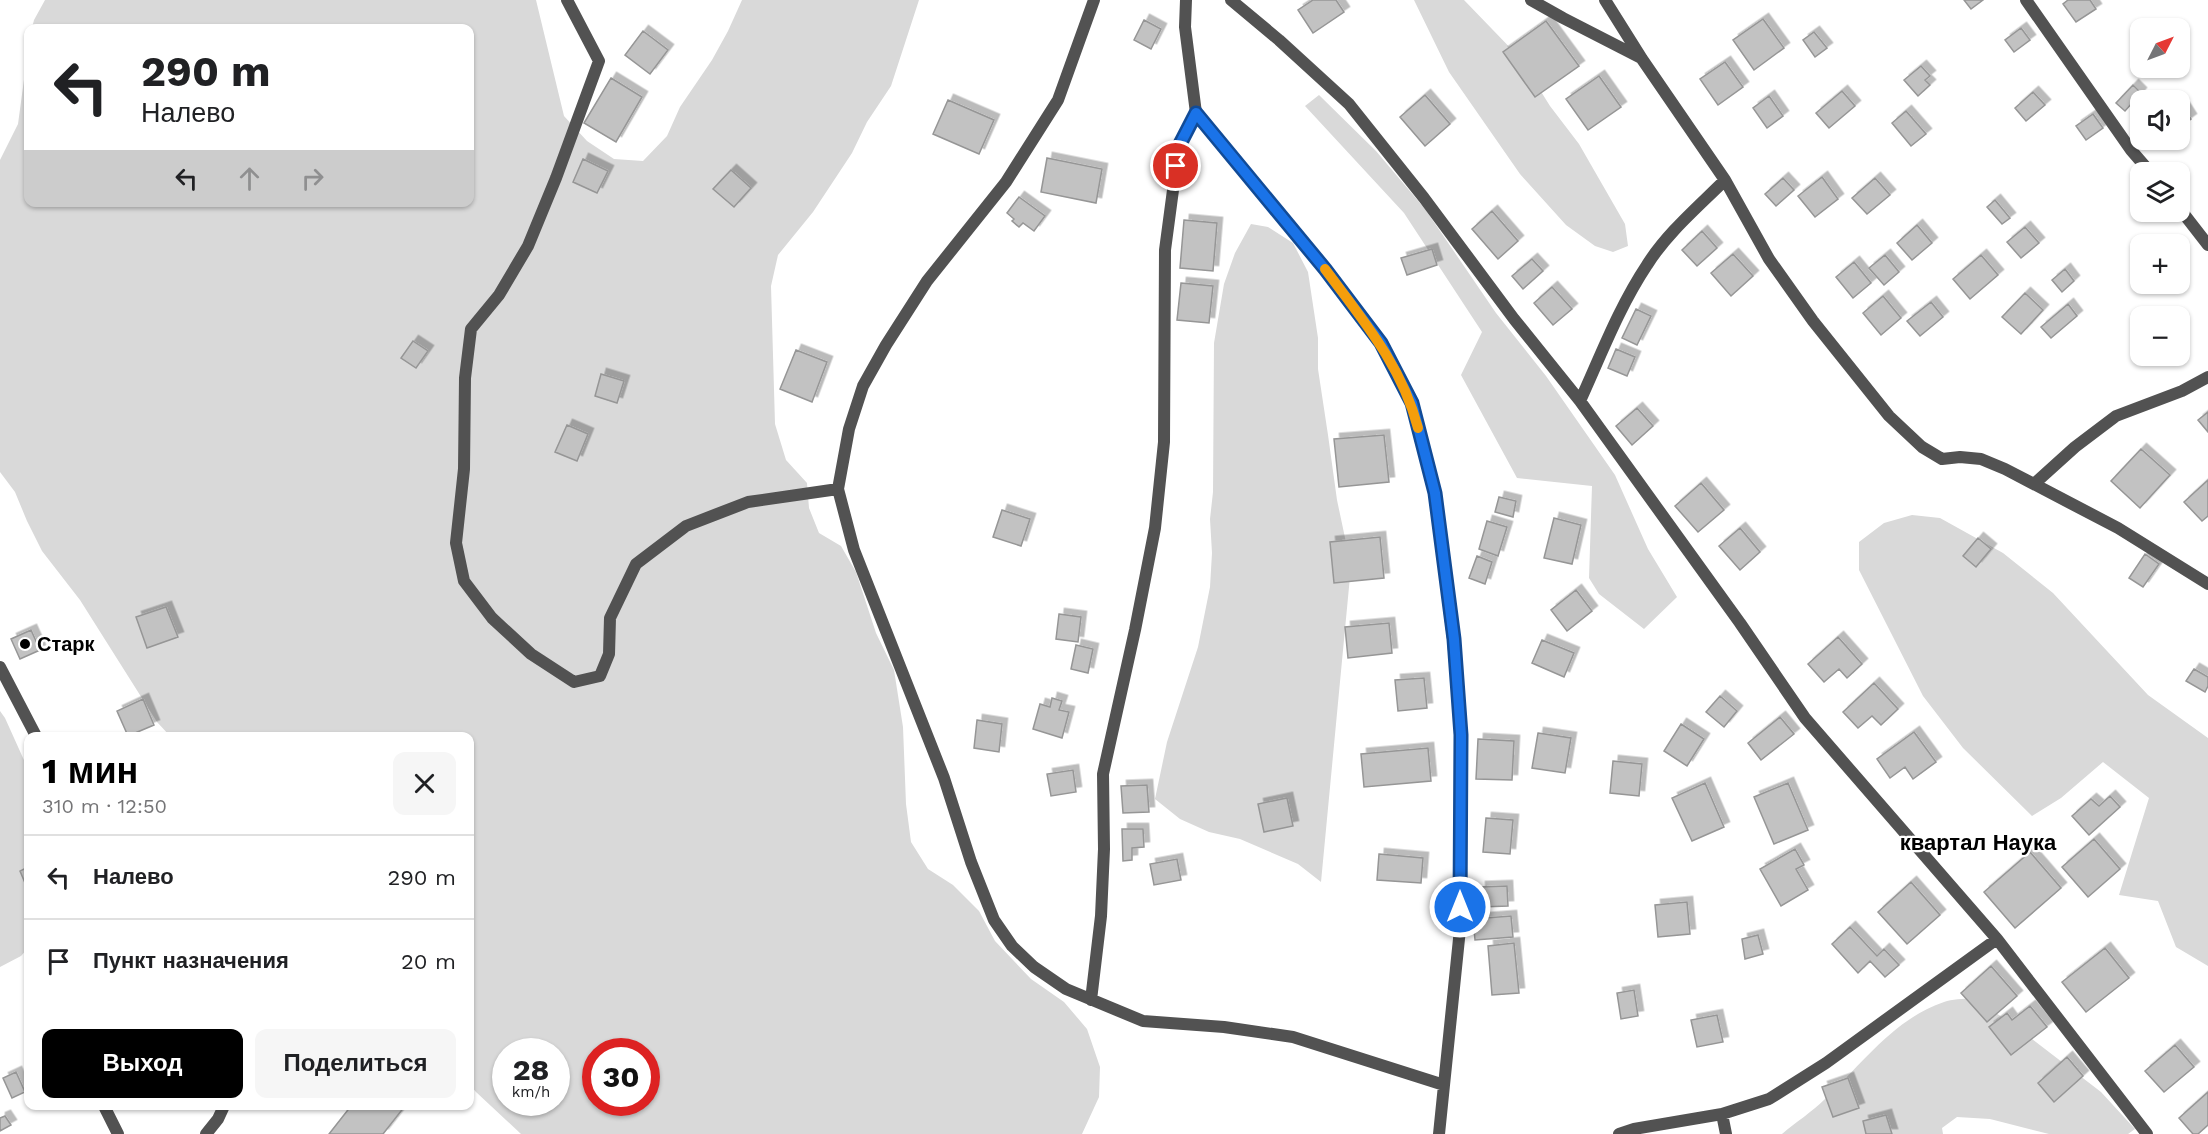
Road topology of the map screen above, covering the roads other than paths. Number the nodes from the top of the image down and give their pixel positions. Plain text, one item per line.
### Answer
1 (567, 0) edge
2 (1094, 0) edge
3 (1186, 0) edge
4 (1231, 0) edge
5 (1531, 0) edge
6 (1605, 0) edge
7 (2026, 0) edge
8 (1642, 59) junction
9 (1196, 113) junction
10 (2141, 162) edge
11 (1725, 180) junction
12 (2190, 222) edge
13 (2208, 245) edge
14 (2208, 377) edge
15 (1580, 401) junction
16 (2034, 484) junction
17 (838, 489) junction
18 (2208, 584) edge
19 (0, 667) edge
20 (34, 732) edge
21 (1997, 939) junction
22 (1091, 1000) junction
23 (1444, 1085) junction
24 (106, 1110) edge
25 (222, 1110) edge
26 (1722, 1114) junction
27 (118, 1134) edge
28 (206, 1134) edge
29 (1439, 1134) edge
30 (1619, 1134) edge
31 (1726, 1134) edge
32 (2147, 1134) edge

1 - 17 street
2 - 17 street
3 - 9 street
4 - 15 street
5 - 8 street
6 - 8 street
7 - 10 street
8 - 11 street
9 - 22 street
9 - 23 street
11 - 15 street
11 - 16 street
12 - 13 street
14 - 16 street
15 - 21 street
16 - 18 street
17 - 22 street
19 - 20 street
21 - 26 street
21 - 32 street
22 - 23 street
23 - 29 street
24 - 27 street
25 - 28 street
26 - 30 street
26 - 31 street

